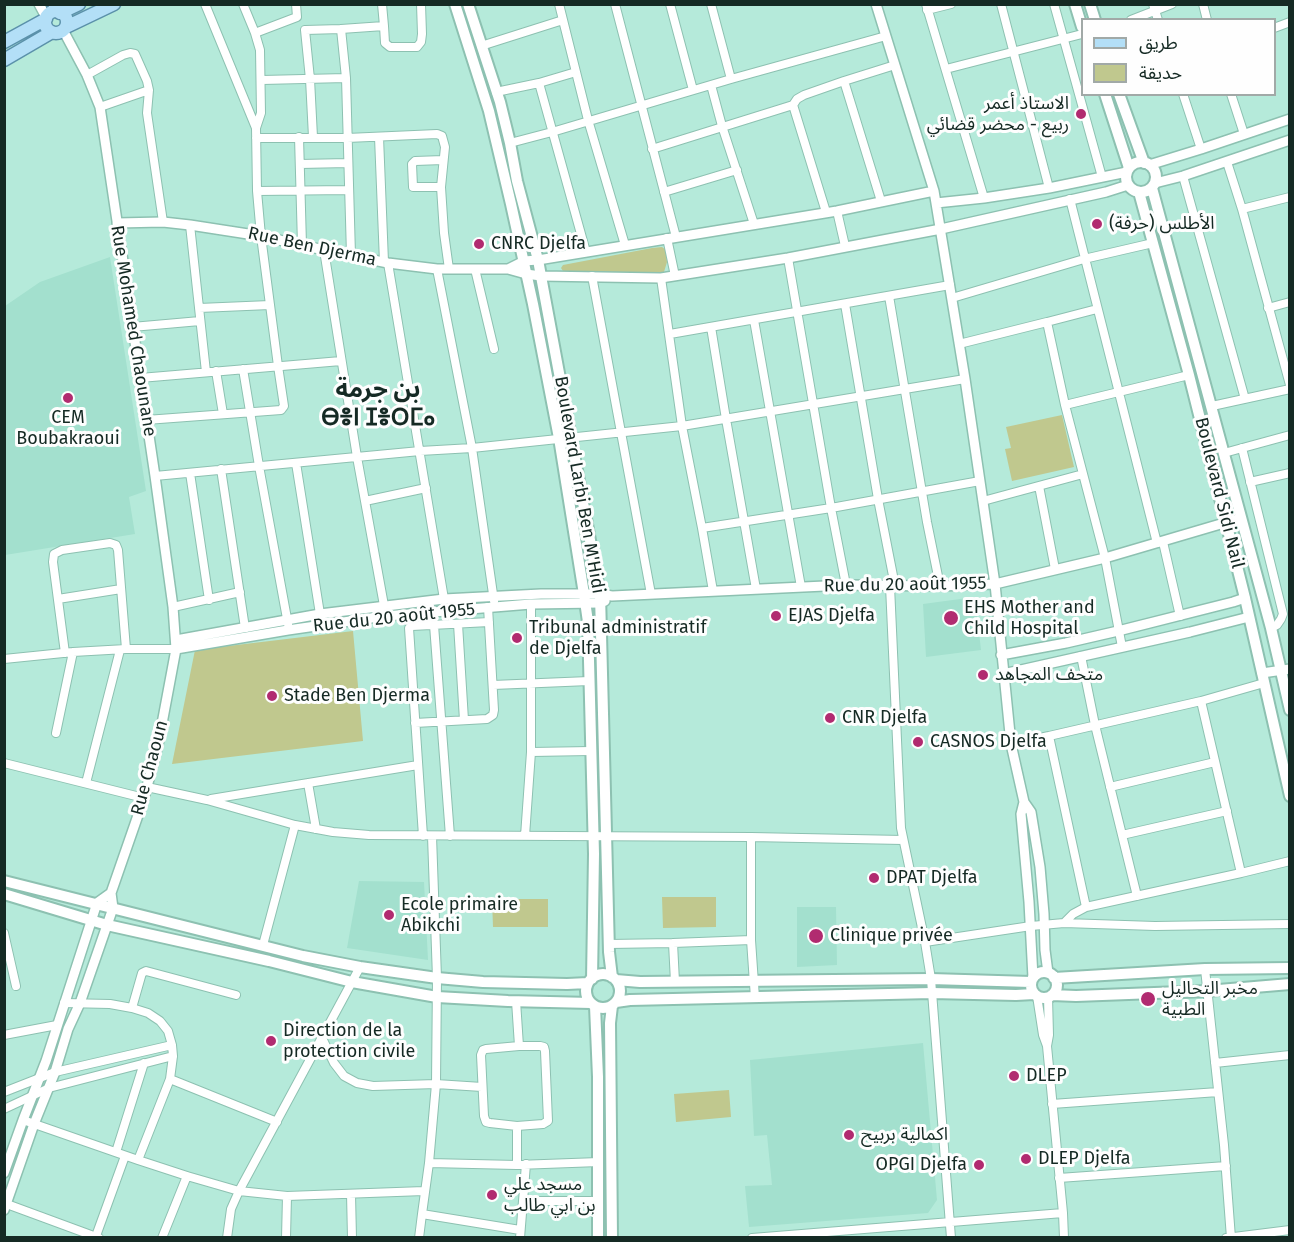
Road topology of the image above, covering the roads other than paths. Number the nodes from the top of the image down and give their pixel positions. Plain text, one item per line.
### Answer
1 (39, 4) edge
2 (79, 4) edge
3 (114, 4) edge
4 (205, 4) edge
5 (243, 4) edge
6 (296, 4) edge
7 (382, 4) edge
8 (421, 4) edge
9 (455, 4) edge
10 (468, 4) edge
11 (559, 4) edge
12 (615, 4) edge
13 (670, 4) edge
14 (711, 4) edge
15 (876, 4) edge
16 (951, 4) edge
17 (1001, 4) edge
18 (1054, 4) edge
19 (1076, 4) edge
20 (1172, 4) edge
21 (927, 7) edge
22 (1154, 8) edge
23 (52, 13) edge
24 (297, 17) junction
25 (1135, 18) edge
26 (563, 20) junction
27 (1081, 20) edge
28 (1290, 22) edge
29 (384, 26) junction
30 (341, 28) junction
31 (1276, 28) edge
32 (60, 30) junction
33 (305, 30) junction
34 (255, 33) junction
35 (1081, 35) edge
36 (886, 36) junction
37 (1064, 39) junction
38 (4, 42) edge
39 (481, 46) junction
40 (1013, 52) junction
41 (4, 60) edge
42 (894, 65) junction
43 (946, 69) junction
44 (576, 72) junction
45 (87, 75) junction
46 (346, 78) junction
47 (310, 79) junction
48 (731, 79) junction
49 (262, 80) junction
50 (844, 81) junction
51 (539, 83) junction
52 (711, 85) junction
53 (149, 90) junction
54 (693, 90) junction
55 (496, 92) junction
56 (1106, 96) edge
57 (1120, 96) edge
58 (1184, 96) edge
59 (1232, 96) edge
60 (641, 105) junction
61 (793, 105) junction
62 (100, 107) junction
63 (1290, 119) edge
64 (588, 120) junction
65 (722, 126) junction
66 (256, 128) junction
67 (552, 132) junction
68 (1244, 134) junction
69 (299, 137) junction
70 (313, 137) junction
71 (379, 137) junction
72 (256, 138) junction
73 (347, 138) junction
74 (1290, 140) edge
75 (510, 143) junction
76 (652, 149) junction
77 (1201, 149) junction
78 (443, 160) junction
79 (1227, 162) junction
80 (348, 163) junction
81 (300, 164) junction
82 (1147, 164) junction
83 (737, 170) junction
84 (1128, 170) junction
85 (1183, 176) junction
86 (1102, 177) junction
87 (1128, 185) junction
88 (1154, 185) junction
89 (441, 187) junction
90 (1049, 188) junction
91 (349, 190) junction
92 (257, 191) junction
93 (300, 191) junction
94 (934, 191) junction
95 (664, 192) junction
96 (1139, 192) junction
97 (1290, 197) edge
98 (984, 198) junction
99 (1070, 199) junction
100 (881, 201) junction
101 (936, 203) junction
102 (1242, 209) junction
103 (832, 211) junction
104 (163, 222) junction
105 (117, 223) junction
106 (754, 224) junction
107 (190, 225) junction
108 (941, 229) junction
109 (261, 236) junction
110 (672, 237) junction
111 (1153, 243) junction
112 (302, 245) junction
113 (625, 245) junction
114 (845, 246) junction
115 (324, 250) junction
116 (586, 252) junction
117 (351, 255) junction
118 (788, 258) junction
119 (538, 260) junction
120 (1084, 260) junction
121 (524, 261) junction
122 (386, 262) junction
123 (437, 269) junction
124 (449, 269) junction
125 (475, 269) junction
126 (508, 269) junction
127 (526, 274) junction
128 (541, 276) junction
129 (592, 276) junction
130 (675, 276) junction
131 (661, 278) junction
132 (950, 285) junction
133 (889, 296) junction
134 (952, 298) junction
135 (1290, 302) edge
136 (845, 304) junction
137 (270, 305) junction
138 (199, 308) junction
139 (1268, 308) junction
140 (1097, 309) junction
141 (797, 312) junction
142 (754, 320) junction
143 (200, 321) junction
144 (1047, 322) junction
145 (132, 327) junction
146 (711, 327) junction
147 (669, 334) junction
148 (959, 345) junction
149 (494, 350) dead end
150 (341, 361) junction
151 (278, 366) junction
152 (243, 369) junction
153 (216, 371) junction
154 (206, 372) junction
155 (1189, 375) junction
156 (140, 378) junction
157 (965, 378) junction
158 (1290, 387) edge
159 (905, 388) junction
160 (1118, 392) junction
161 (861, 395) junction
162 (1245, 399) junction
163 (813, 403) junction
164 (1065, 405) junction
165 (1212, 406) junction
166 (769, 411) junction
167 (250, 412) junction
168 (223, 414) junction
169 (726, 419) junction
170 (146, 420) junction
171 (682, 426) junction
172 (620, 433) junction
173 (1290, 435) edge
174 (559, 438) junction
175 (571, 438) junction
176 (472, 448) junction
177 (1242, 448) junction
178 (420, 451) junction
179 (1224, 453) junction
180 (357, 457) junction
181 (296, 463) junction
182 (259, 466) junction
183 (221, 469) junction
184 (190, 472) junction
185 (1290, 473) edge
186 (1083, 474) junction
187 (155, 476) junction
188 (980, 481) junction
189 (1250, 482) junction
190 (1039, 486) junction
191 (426, 488) junction
192 (922, 491) junction
193 (878, 499) junction
194 (364, 501) junction
195 (983, 501) junction
196 (831, 508) junction
197 (788, 515) junction
198 (1241, 518) junction
199 (744, 521) junction
200 (1225, 523) junction
201 (702, 528) junction
202 (1160, 542) junction
203 (1105, 558) junction
204 (1055, 569) junction
205 (995, 584) junction
206 (846, 585) junction
207 (893, 586) junction
208 (940, 586) junction
209 (801, 587) junction
210 (121, 589) junction
211 (756, 589) junction
212 (713, 591) junction
213 (240, 592) junction
214 (651, 594) junction
215 (600, 598) junction
216 (1245, 598) junction
217 (58, 599) junction
218 (444, 599) junction
219 (585, 599) junction
220 (209, 600) junction
221 (492, 604) junction
222 (531, 604) junction
223 (173, 607) junction
224 (385, 611) junction
225 (320, 614) junction
226 (1180, 616) junction
227 (1249, 617) junction
228 (489, 622) junction
229 (458, 624) junction
230 (288, 625) junction
231 (434, 625) junction
232 (245, 628) junction
233 (1271, 628) junction
234 (1118, 631) junction
235 (176, 645) junction
236 (1122, 647) junction
237 (123, 650) junction
238 (69, 652) junction
239 (1001, 655) junction
240 (1081, 656) junction
241 (4, 659) edge
242 (1286, 669) edge
243 (1003, 674) junction
244 (1263, 678) junction
245 (589, 681) junction
246 (531, 683) junction
247 (493, 685) junction
248 (1201, 701) junction
249 (1290, 710) edge
250 (464, 720) junction
251 (441, 721) junction
252 (415, 723) junction
253 (1095, 724) junction
254 (56, 733) dead end
255 (1049, 736) junction
256 (1011, 744) junction
257 (591, 751) junction
258 (531, 752) junction
259 (1215, 762) junction
260 (4, 763) edge
261 (418, 765) junction
262 (86, 783) junction
263 (308, 783) junction
264 (147, 787) junction
265 (1110, 787) junction
266 (1290, 796) edge
267 (144, 798) junction
268 (207, 800) junction
269 (1024, 802) junction
270 (1227, 811) junction
271 (295, 825) junction
272 (316, 829) junction
273 (1122, 835) junction
274 (423, 836) junction
275 (432, 836) junction
276 (450, 836) junction
277 (525, 836) junction
278 (594, 836) junction
279 (606, 836) junction
280 (751, 837) junction
281 (903, 840) junction
282 (1290, 861) edge
283 (1241, 873) junction
284 (4, 881) edge
285 (111, 893) junction
286 (4, 894) edge
287 (1137, 896) junction
288 (97, 903) junction
289 (1086, 907) junction
290 (113, 908) junction
291 (91, 919) junction
292 (1064, 923) junction
293 (1290, 924) edge
294 (107, 925) junction
295 (1045, 925) junction
296 (1031, 926) junction
297 (4, 933) edge
298 (751, 940) junction
299 (925, 942) junction
300 (673, 943) junction
301 (609, 944) junction
302 (263, 945) junction
303 (360, 968) junction
304 (1290, 968) edge
305 (1205, 969) junction
306 (1051, 975) junction
307 (437, 978) junction
308 (614, 979) junction
309 (931, 979) junction
310 (754, 980) junction
311 (1032, 980) junction
312 (590, 981) junction
313 (352, 982) junction
314 (675, 982) junction
315 (1290, 984) edge
316 (16, 986) dead end
317 (1207, 991) junction
318 (932, 993) junction
319 (236, 995) dead end
320 (1043, 996) junction
321 (437, 997) junction
322 (755, 998) junction
323 (516, 1001) junction
324 (64, 1003) junction
325 (80, 1003) junction
326 (614, 1004) junction
327 (593, 1005) junction
328 (132, 1008) junction
329 (57, 1025) junction
330 (4, 1035) edge
331 (322, 1038) junction
332 (172, 1045) junction
333 (519, 1046) junction
334 (1290, 1055) edge
335 (173, 1056) junction
336 (144, 1063) junction
337 (1215, 1063) junction
338 (55, 1072) junction
339 (39, 1078) junction
340 (170, 1079) junction
341 (436, 1084) junction
342 (482, 1087) junction
343 (49, 1088) junction
344 (4, 1092) edge
345 (1218, 1092) junction
346 (33, 1095) junction
347 (1052, 1104) junction
348 (4, 1109) edge
349 (23, 1120) junction
350 (277, 1122) junction
351 (34, 1124) junction
352 (517, 1126) junction
353 (8, 1151) edge
354 (116, 1152) junction
355 (125, 1155) junction
356 (138, 1160) junction
357 (598, 1162) junction
358 (429, 1163) junction
359 (526, 1164) junction
360 (517, 1165) junction
361 (1226, 1166) junction
362 (4, 1173) edge
363 (187, 1176) junction
364 (1059, 1178) junction
365 (239, 1191) junction
366 (424, 1191) junction
367 (351, 1194) junction
368 (287, 1196) junction
369 (523, 1201) junction
370 (598, 1201) junction
371 (5, 1206) edge
372 (1063, 1213) junction
373 (422, 1214) junction
374 (950, 1222) junction
375 (1290, 1230) edge
376 (520, 1234) edge
377 (98, 1237) edge
378 (1229, 1237) edge
379 (162, 1238) edge
380 (227, 1238) edge
381 (286, 1238) edge
382 (352, 1238) edge
383 (419, 1238) edge
384 (598, 1238) edge
385 (612, 1238) edge
386 (752, 1238) edge
387 (951, 1238) edge
388 (1064, 1238) edge

1 - 23 street
2 - 23 main road
3 - 32 main road
4 - 66 street
5 - 34 street
6 - 24 street
7 - 29 street
8 - 29 street
9 - 121 main road
10 - 39 main road, Boulevard Larbi Ben M'Hidi
11 - 26 street
12 - 60 street
13 - 54 street
14 - 48 street
15 - 36 street
16 - 21 street
17 - 40 street
18 - 37 street
19 - 27 main road
20 - 22 street
21 - 43 street
22 - 25 street
23 - 32 main road
23 - 32 main road
23 - 38 main road
24 - 33 street
24 - 34 street
26 - 39 street
26 - 44 street
28 - 31 street
29 - 30 street
30 - 33 street
30 - 46 street
32 - 41 main road
32 - 45 street, Rue Mohamed Chaounane
33 - 47 street
34 - 49 street
35 - 37 street
36 - 42 street
36 - 48 street
37 - 40 street
37 - 86 street
39 - 55 main road, Boulevard Larbi Ben M'Hidi
40 - 43 street
40 - 90 street
42 - 50 street
42 - 94 street
43 - 98 street
44 - 51 street
44 - 64 street
45 - 53 street
45 - 62 street, Rue Mohamed Chaounane
46 - 47 street
46 - 73 street
47 - 49 street
47 - 70 street
48 - 52 street
49 - 66 street
50 - 61 street
50 - 100 street
51 - 55 street
51 - 67 street
52 - 54 street
52 - 65 street
53 - 62 street
53 - 104 street
54 - 60 street
55 - 75 main road, Boulevard Larbi Ben M'Hidi
56 - 84 main road
57 - 82 main road
58 - 77 street
59 - 68 street
60 - 64 street
60 - 76 street
61 - 65 street
61 - 103 street
62 - 105 street, Rue Mohamed Chaounane
63 - 68 street
64 - 67 street
64 - 113 street
65 - 76 street
65 - 83 street
66 - 72 street
67 - 75 street
67 - 116 street
68 - 77 street
69 - 70 street
69 - 72 street
69 - 81 street
70 - 73 street
71 - 73 street
71 - 78 street
71 - 122 street
72 - 92 street
73 - 80 street
74 - 79 street
75 - 119 main road, Boulevard Larbi Ben M'Hidi
76 - 95 street
77 - 82 street
78 - 89 street
78 - 89 street
79 - 85 street
79 - 102 street
80 - 81 street
80 - 91 street
81 - 93 street
82 - 84 main road
82 - 88 main road
83 - 95 street
83 - 106 street
84 - 86 street
84 - 87 main road
85 - 88 street
85 - 162 street
86 - 90 street
87 - 96 main road
87 - 99 street, Rue Ben Djerma
88 - 96 main road
88 - 165 main road, Boulevard Sidi Nail
89 - 124 street
90 - 98 street
91 - 93 street
91 - 117 street
92 - 93 street
92 - 109 street
93 - 112 street
94 - 100 street
94 - 101 street
95 - 110 street
96 - 111 main road, Boulevard Sidi Nail
97 - 102 street
98 - 101 street
99 - 108 street, Rue Ben Djerma
99 - 120 street
100 - 103 street
101 - 108 street
102 - 139 street
103 - 106 street
103 - 114 street
104 - 105 street, Rue Ben Djerma
104 - 107 street, Rue Ben Djerma
105 - 145 street, Rue Mohamed Chaounane
106 - 110 street
107 - 109 street, Rue Ben Djerma
107 - 138 street
108 - 114 street, Rue Ben Djerma
108 - 132 street
109 - 112 street, Rue Ben Djerma
109 - 137 street
110 - 113 street
110 - 130 street
111 - 120 street
111 - 155 main road, Boulevard Sidi Nail
112 - 115 street, Rue Ben Djerma
113 - 116 street
114 - 118 street, Rue Ben Djerma
115 - 117 street, Rue Ben Djerma
115 - 150 street
116 - 119 street
117 - 122 street, Rue Ben Djerma
118 - 130 street, Rue Ben Djerma
118 - 141 street
119 - 121 street
119 - 128 main road, Boulevard Larbi Ben M'Hidi
120 - 134 street
120 - 140 street
121 - 126 street, Rue Ben Djerma
121 - 127 main road
122 - 123 street, Rue Ben Djerma
122 - 178 street
123 - 124 street, Rue Ben Djerma
123 - 176 street
124 - 125 street, Rue Ben Djerma
125 - 126 street, Rue Ben Djerma
125 - 149 street
126 - 127 street, Rue Ben Djerma
127 - 128 street, Rue Ben Djerma
127 - 174 main road
128 - 129 street, Rue Ben Djerma
128 - 175 main road, Boulevard Larbi Ben M'Hidi
129 - 131 street, Rue Ben Djerma
129 - 172 street
130 - 131 street, Rue Ben Djerma
131 - 147 street
132 - 133 street
132 - 134 street
133 - 136 street
133 - 159 street
134 - 148 street
135 - 139 street
136 - 141 street
136 - 161 street
137 - 138 street
137 - 151 street
138 - 143 street
139 - 158 street
140 - 144 street
140 - 160 street
141 - 142 street
141 - 163 street
142 - 146 street
142 - 166 street
143 - 145 street
143 - 154 street
144 - 148 street
144 - 164 street
145 - 156 street, Rue Mohamed Chaounane
146 - 147 street
146 - 169 street
147 - 171 street
148 - 157 street
150 - 151 street
150 - 180 street
151 - 152 street
151 - 167 street
152 - 153 street
152 - 167 street
153 - 154 street
153 - 168 street
154 - 156 street
155 - 160 street
155 - 200 main road, Boulevard Sidi Nail
156 - 170 street, Rue Mohamed Chaounane
157 - 159 street
157 - 188 street
158 - 162 street
159 - 161 street
159 - 192 street
160 - 164 street
160 - 202 street
161 - 163 street
161 - 193 street
162 - 165 street
163 - 166 street
163 - 196 street
164 - 186 street
165 - 179 main road, Boulevard Sidi Nail
166 - 169 street
166 - 197 street
167 - 168 street
167 - 182 street
168 - 170 street
169 - 171 street
169 - 199 street
170 - 187 street, Rue Mohamed Chaounane
171 - 172 street
171 - 201 street
172 - 175 street
172 - 214 street
173 - 177 street
174 - 175 street
174 - 176 street
174 - 219 main road
175 - 215 main road, Boulevard Larbi Ben M'Hidi
176 - 178 street
176 - 221 street
177 - 179 street
177 - 189 street
178 - 180 street
178 - 191 street
179 - 198 main road, Boulevard Sidi Nail
180 - 181 street
180 - 194 street
181 - 182 street
181 - 225 street
182 - 183 street
182 - 230 street
183 - 184 street
183 - 213 street
184 - 187 street
184 - 220 street
185 - 189 street
186 - 190 street
186 - 203 street
187 - 223 street, Rue Mohamed Chaounane
188 - 192 street
188 - 195 street
189 - 233 street
190 - 195 street
190 - 204 street
191 - 194 street
191 - 218 street
192 - 193 street
192 - 208 street
193 - 196 street
193 - 207 street
194 - 224 street
195 - 205 street
196 - 197 street
196 - 206 street
197 - 199 street
197 - 209 street
198 - 200 street, Rue du 20 août 1955
198 - 233 main road, Boulevard Sidi Nail
199 - 201 street
199 - 211 street
200 - 202 street, Rue du 20 août 1955
200 - 216 main road, Boulevard Sidi Nail
201 - 212 street
202 - 203 street, Rue du 20 août 1955
202 - 226 street
203 - 204 street, Rue du 20 août 1955
203 - 234 street
204 - 205 street, Rue du 20 août 1955
205 - 208 street, Rue du 20 août 1955
205 - 239 street
206 - 207 street, Rue du 20 août 1955
206 - 209 street, Rue du 20 août 1955
207 - 208 street, Rue du 20 août 1955
207 - 281 street
209 - 211 street, Rue du 20 août 1955
210 - 217 street
210 - 217 street
210 - 237 street
211 - 212 street, Rue du 20 août 1955
212 - 214 street, Rue du 20 août 1955
213 - 220 street
213 - 232 street
214 - 215 street, Rue du 20 août 1955
215 - 219 street, Rue du 20 août 1955
215 - 279 main road, Boulevard Larbi Ben M'Hidi
216 - 226 street
216 - 227 main road, Boulevard Sidi Nail
217 - 238 street
218 - 221 street, Rue du 20 août 1955
218 - 224 street, Rue du 20 août 1955
219 - 221 street, Rue du 20 août 1955
219 - 222 street, Rue du 20 août 1955
219 - 245 main road
220 - 223 street
221 - 222 street, Rue du 20 août 1955
221 - 224 street, Rue du 20 août 1955
221 - 228 street
222 - 246 street
223 - 235 street, Rue Mohamed Chaounane
224 - 225 street, Rue du 20 août 1955
224 - 230 street, Rue du 20 août 1955
225 - 230 street, Rue du 20 août 1955
226 - 234 street
227 - 236 street
227 - 244 main road, Boulevard Sidi Nail
228 - 229 street
228 - 247 street
229 - 231 street
229 - 250 street
230 - 232 street, Rue du 20 août 1955
230 - 235 street, Rue du 20 août 1955
231 - 251 street
231 - 252 street
232 - 235 street, Rue du 20 août 1955
233 - 242 main road, Boulevard Sidi Nail
234 - 236 street
234 - 239 street
235 - 237 street
235 - 264 street, Rue Chaoun
236 - 240 street
237 - 238 street
237 - 262 street
238 - 241 street
238 - 254 street
239 - 243 street
240 - 243 street
240 - 253 street
242 - 244 street
242 - 249 main road, Boulevard Sidi Nail
243 - 256 street
244 - 248 street
244 - 266 main road, Boulevard Sidi Nail
245 - 246 street
245 - 257 main road
246 - 247 street
246 - 258 street
247 - 250 street
248 - 253 street
248 - 259 street
250 - 251 street
251 - 252 street
251 - 276 street
252 - 261 street
253 - 255 street
253 - 265 street
255 - 256 street
255 - 289 street
256 - 269 street
257 - 258 street
257 - 278 main road
258 - 277 street
259 - 265 street
259 - 270 street
260 - 262 street
261 - 263 street
261 - 274 street
262 - 267 street
263 - 268 street
263 - 272 street
264 - 267 street, Rue Chaoun
264 - 268 street
265 - 273 street
267 - 285 street, Rue Chaoun
268 - 271 street
269 - 295 street
269 - 296 street
270 - 273 street
270 - 283 street
271 - 272 street
271 - 302 street
272 - 274 street
273 - 287 street
274 - 275 street
275 - 276 street
275 - 307 street
276 - 277 street
277 - 278 street
278 - 279 street
278 - 312 main road
279 - 280 street
279 - 301 main road, Boulevard Larbi Ben M'Hidi
280 - 281 street
280 - 298 street
281 - 299 street
282 - 283 street
283 - 287 street
284 - 288 main road
285 - 288 street
285 - 290 street, Rue Chaoun
286 - 291 main road
287 - 289 street
288 - 290 main road
288 - 291 street
289 - 292 street
290 - 294 street
290 - 302 main road
291 - 294 main road
291 - 324 street
292 - 293 street
292 - 295 street
294 - 313 main road
294 - 325 street
295 - 296 street
295 - 306 street
296 - 299 street
296 - 311 street
297 - 316 street
298 - 300 street
298 - 310 street
299 - 309 street
300 - 301 street
300 - 314 street
301 - 308 main road, Boulevard Larbi Ben M'Hidi
302 - 303 main road
303 - 307 main road
303 - 313 street
304 - 305 main road
305 - 306 main road
305 - 317 street
306 - 311 main road
306 - 320 main road
307 - 312 main road
307 - 321 street
308 - 312 main road
308 - 314 main road
308 - 326 main road
309 - 310 main road
309 - 311 main road
309 - 318 street
310 - 314 main road
310 - 322 street
311 - 320 main road
312 - 327 main road
313 - 321 main road
313 - 331 street
315 - 317 main road
317 - 320 main road
317 - 337 street
318 - 320 main road
318 - 322 main road
318 - 374 street
319 - 328 street
320 - 347 street
321 - 323 main road
321 - 341 street
322 - 326 main road
323 - 327 main road
323 - 333 street
324 - 325 street
324 - 329 street
325 - 328 street
325 - 338 street
326 - 327 main road
326 - 385 main road
327 - 357 main road
328 - 332 street
329 - 330 street
329 - 339 street
331 - 341 street
331 - 350 street
332 - 335 street
332 - 338 street
333 - 342 street
333 - 352 street
334 - 337 street
335 - 336 street
335 - 340 street
336 - 343 street
336 - 354 street
337 - 345 street
338 - 339 street
338 - 343 street
339 - 344 street
339 - 346 street
340 - 350 street
340 - 356 street
341 - 342 street
341 - 358 street
342 - 352 street
343 - 346 street
343 - 351 street
345 - 347 street
345 - 361 street
346 - 348 street
346 - 349 street
347 - 364 street
349 - 351 street
349 - 353 street
350 - 365 street
351 - 354 street
351 - 371 street
352 - 360 street
353 - 362 street
354 - 355 street
355 - 356 street
355 - 377 street
356 - 363 street
357 - 359 street
357 - 370 main road
358 - 360 street
358 - 366 street
359 - 360 street
359 - 369 street
361 - 364 street
361 - 378 street
363 - 365 street
363 - 379 street
364 - 372 street
365 - 368 street
365 - 380 street
366 - 367 street
366 - 373 street
367 - 368 street
367 - 382 street
368 - 381 street
369 - 370 street
369 - 376 street
370 - 384 main road
371 - 377 street
372 - 374 street
372 - 388 street
373 - 376 street
373 - 383 street
374 - 386 street
374 - 387 street
375 - 378 street

